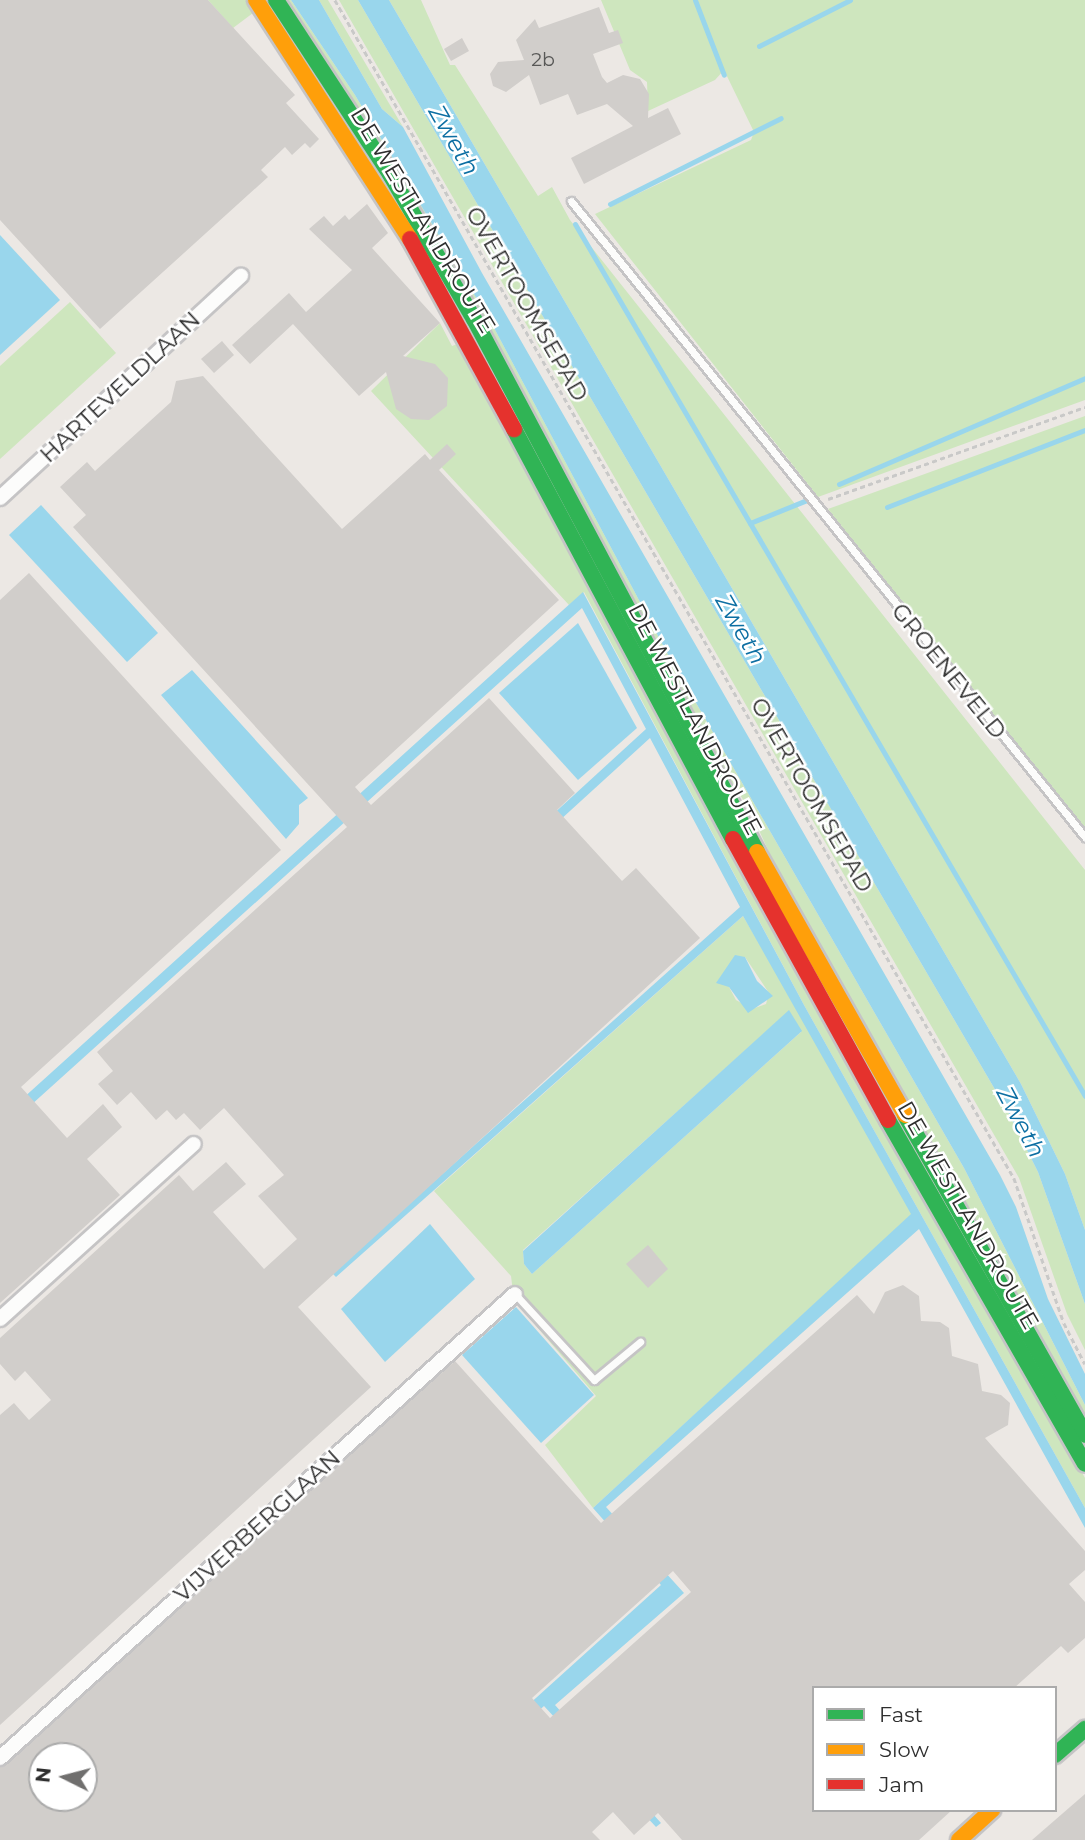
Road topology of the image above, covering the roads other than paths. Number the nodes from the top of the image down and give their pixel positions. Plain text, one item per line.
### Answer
1 (256, 0) edge
2 (276, 0) edge
3 (571, 201) dead end
4 (241, 275) dead end
5 (0, 498) edge
6 (1085, 837) edge
7 (194, 1144) dead end
8 (515, 1294) joint
9 (0, 1319) edge
10 (640, 1342) dead end
11 (1085, 1435) edge
12 (1085, 1464) edge
13 (1085, 1729) edge
14 (1057, 1753) edge
15 (0, 1758) edge
16 (990, 1812) edge
17 (959, 1840) edge

1 - 12 main road, DE WESTLANDROUTE
2 - 11 main road, DE WESTLANDROUTE
3 - 6 lane, GROENEVELD
4 - 5 street, HARTEVELDLAAN
7 - 9 street
8 - 10 lane
8 - 15 street, VIJVERBERGLAAN
13 - 14 main road
16 - 17 main road

